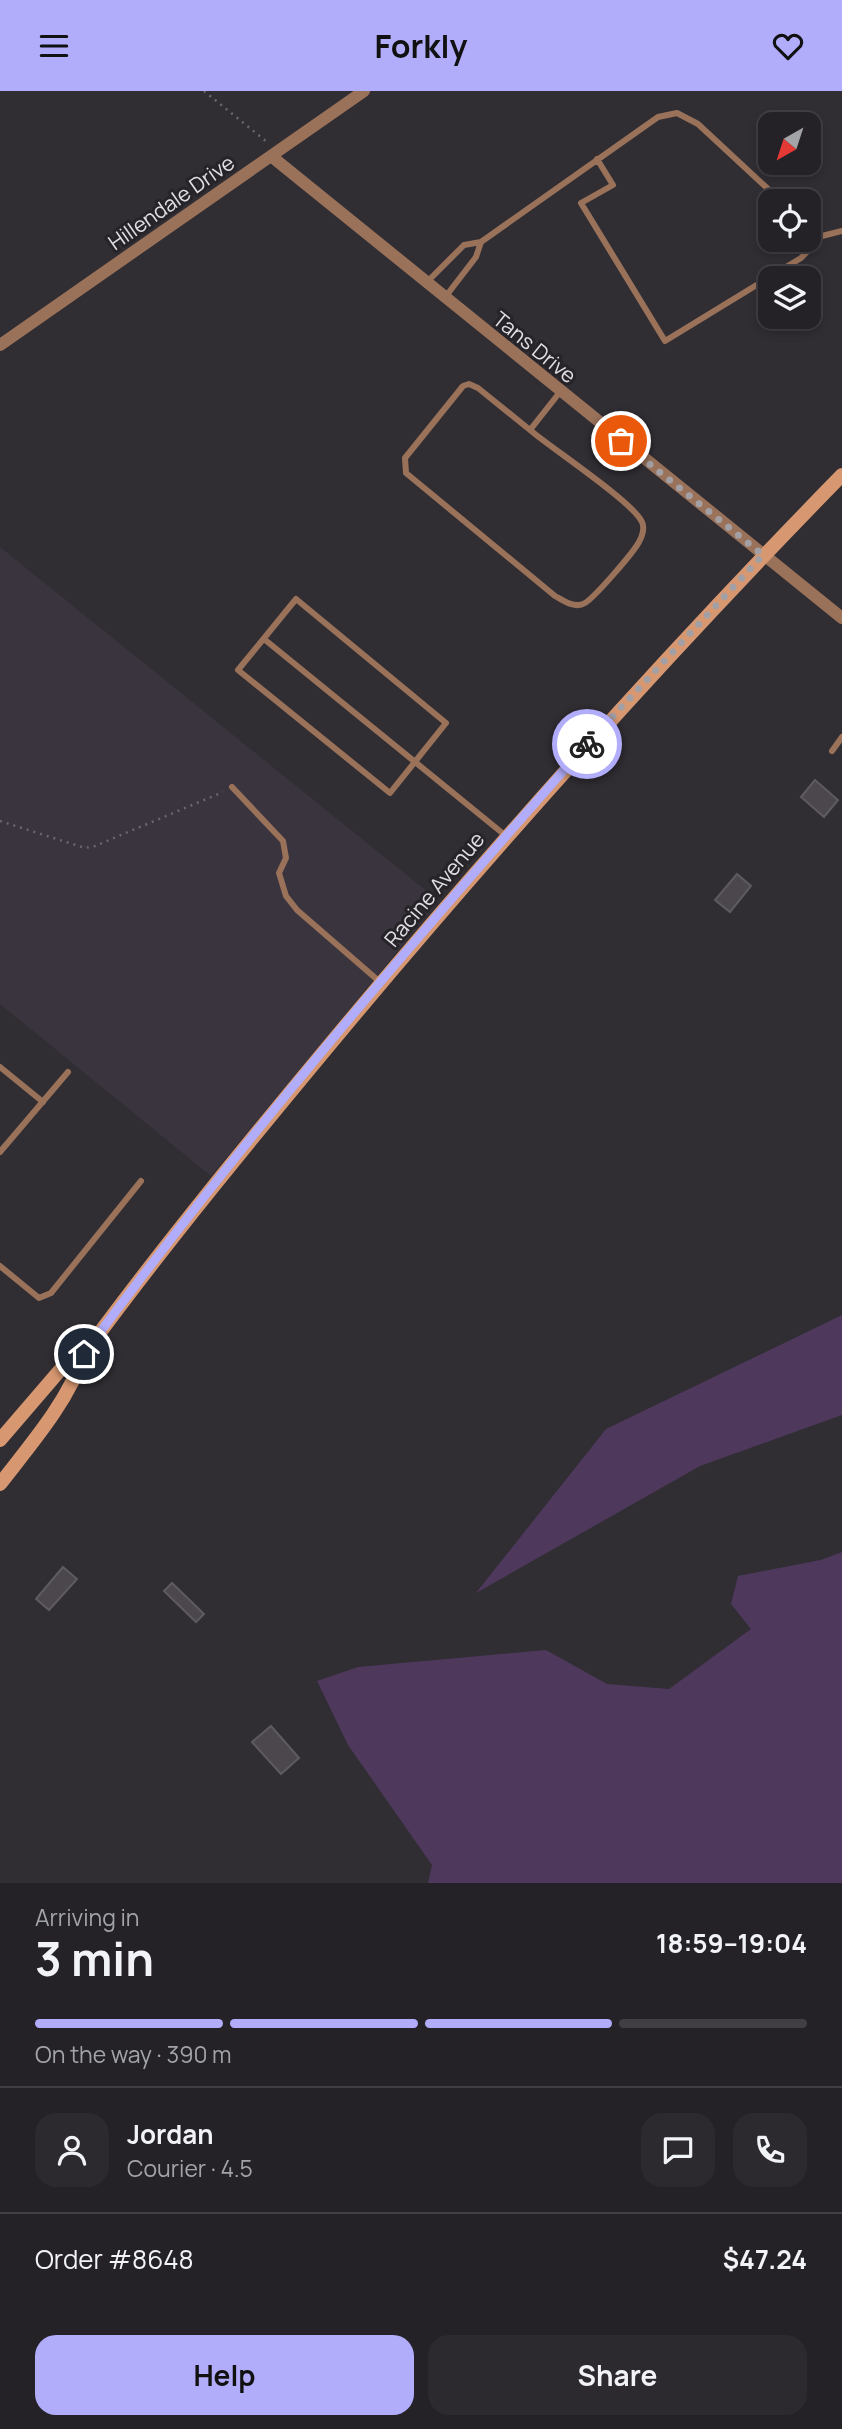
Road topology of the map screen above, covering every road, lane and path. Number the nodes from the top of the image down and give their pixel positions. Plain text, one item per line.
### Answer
1 (204, 91) edge
2 (365, 91) edge
3 (274, 154) junction
4 (597, 159) junction
5 (767, 189) edge
6 (842, 232) edge
7 (822, 236) joint
8 (481, 242) junction
9 (426, 283) junction
10 (444, 298) junction
11 (0, 345) edge
12 (560, 392) junction
13 (530, 430) junction
14 (842, 475) edge
15 (763, 555) junction
16 (842, 618) edge
17 (264, 639) junction
18 (842, 737) edge
19 (832, 751) dead end
20 (413, 762) junction
21 (232, 787) joint
22 (0, 821) edge
23 (506, 836) junction
24 (381, 984) junction
25 (0, 1067) edge
26 (68, 1072) dead end
27 (43, 1102) junction
28 (0, 1152) edge
29 (141, 1181) dead end
30 (0, 1266) edge
31 (84, 1354) junction
32 (1, 1438) edge
33 (0, 1484) edge

1 - 3 path
2 - 3 street, Hillendale Drive
3 - 9 street, Tans Drive
3 - 11 street, Hillendale Drive
4 - 5 lane
4 - 7 lane
4 - 8 lane
6 - 7 lane
8 - 9 lane
8 - 10 lane
9 - 10 street, Tans Drive
10 - 12 street, Tans Drive
12 - 13 lane
12 - 15 street, Tans Drive
13 - 13 lane
14 - 15 main road, Racine Avenue
15 - 16 street, Tans Drive
15 - 23 main road, Racine Avenue
17 - 20 lane
17 - 20 lane
17 - 20 lane
18 - 19 lane
20 - 23 lane
21 - 22 path
21 - 24 lane
23 - 24 main road, Racine Avenue
24 - 31 main road, Racine Avenue
25 - 27 lane
26 - 27 lane
27 - 28 lane
29 - 30 lane
31 - 32 main road
31 - 33 main road

